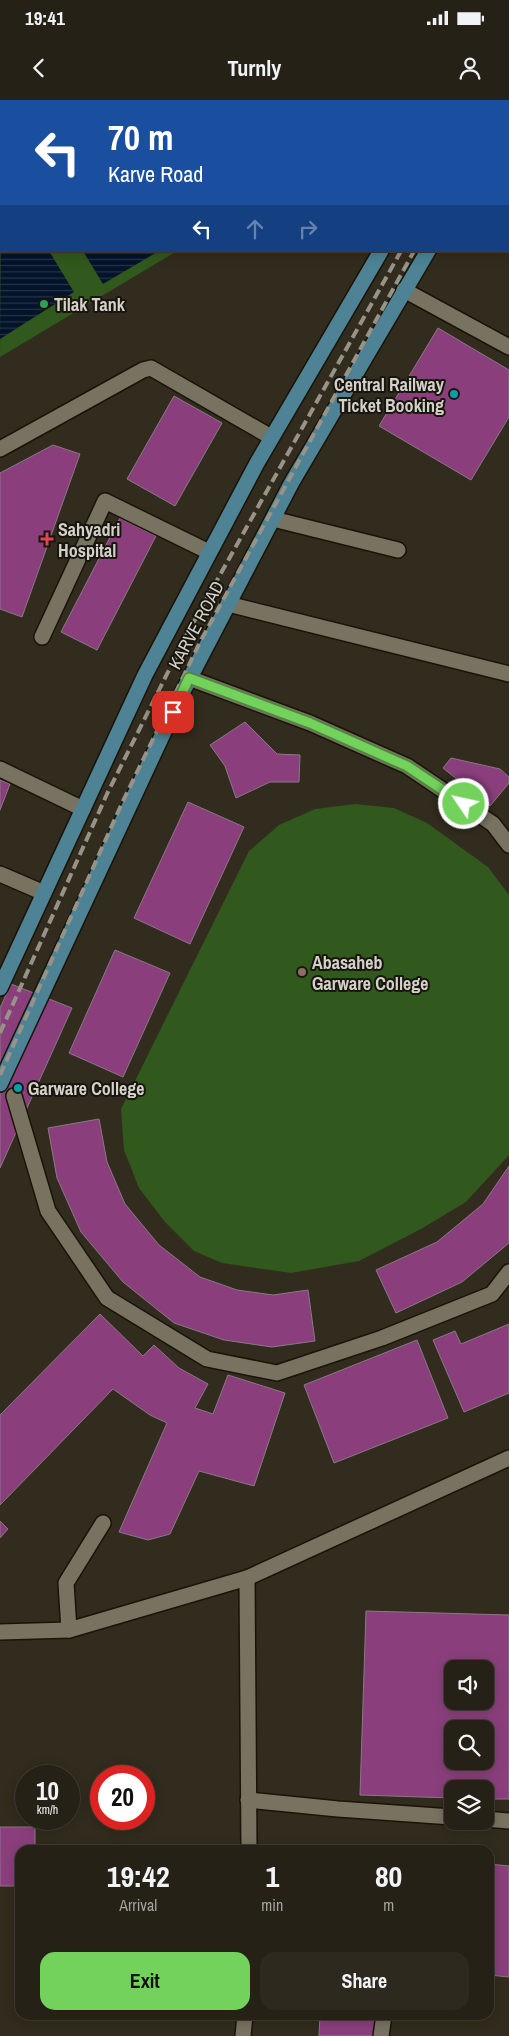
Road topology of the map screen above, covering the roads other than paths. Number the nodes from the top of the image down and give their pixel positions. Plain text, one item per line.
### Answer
1 (379, 252) edge
2 (427, 252) edge
3 (404, 290) junction
4 (509, 348) edge
5 (271, 437) junction
6 (0, 449) edge
7 (272, 519) junction
8 (398, 550) dead end
9 (209, 552) junction
10 (228, 604) junction
11 (42, 637) dead end
12 (509, 674) edge
13 (189, 678) junction
14 (0, 769) edge
15 (83, 809) junction
16 (509, 845) edge
17 (0, 874) edge
18 (44, 893) junction
19 (0, 988) edge
20 (0, 1084) edge
21 (14, 1096) dead end
22 (509, 1272) edge
23 (509, 1458) edge
24 (103, 1523) dead end
25 (247, 1578) junction
26 (69, 1630) junction
27 (0, 1632) edge
28 (248, 1800) junction
29 (444, 1817) edge
30 (494, 1820) edge
31 (509, 1821) edge
32 (249, 1845) edge
33 (245, 2020) edge
34 (383, 2020) edge
35 (243, 2036) edge
36 (381, 2036) edge

1 - 5 main road, KARVE ROAD
2 - 3 main road, KARVE ROAD
3 - 4 main road
3 - 7 main road, KARVE ROAD
5 - 6 main road
5 - 9 main road, KARVE ROAD
7 - 8 main road
7 - 10 main road, KARVE ROAD
9 - 11 main road
9 - 15 main road, KARVE ROAD
10 - 12 main road
10 - 13 main road, KARVE ROAD
13 - 16 main road
13 - 20 main road, KARVE ROAD
14 - 15 main road
15 - 18 main road, KARVE ROAD
17 - 18 main road
18 - 19 main road, KARVE ROAD
21 - 22 main road
23 - 25 main road
24 - 26 main road
25 - 26 main road
25 - 28 main road
26 - 27 main road
28 - 29 main road
28 - 32 main road
30 - 31 main road
33 - 35 main road
34 - 36 main road

